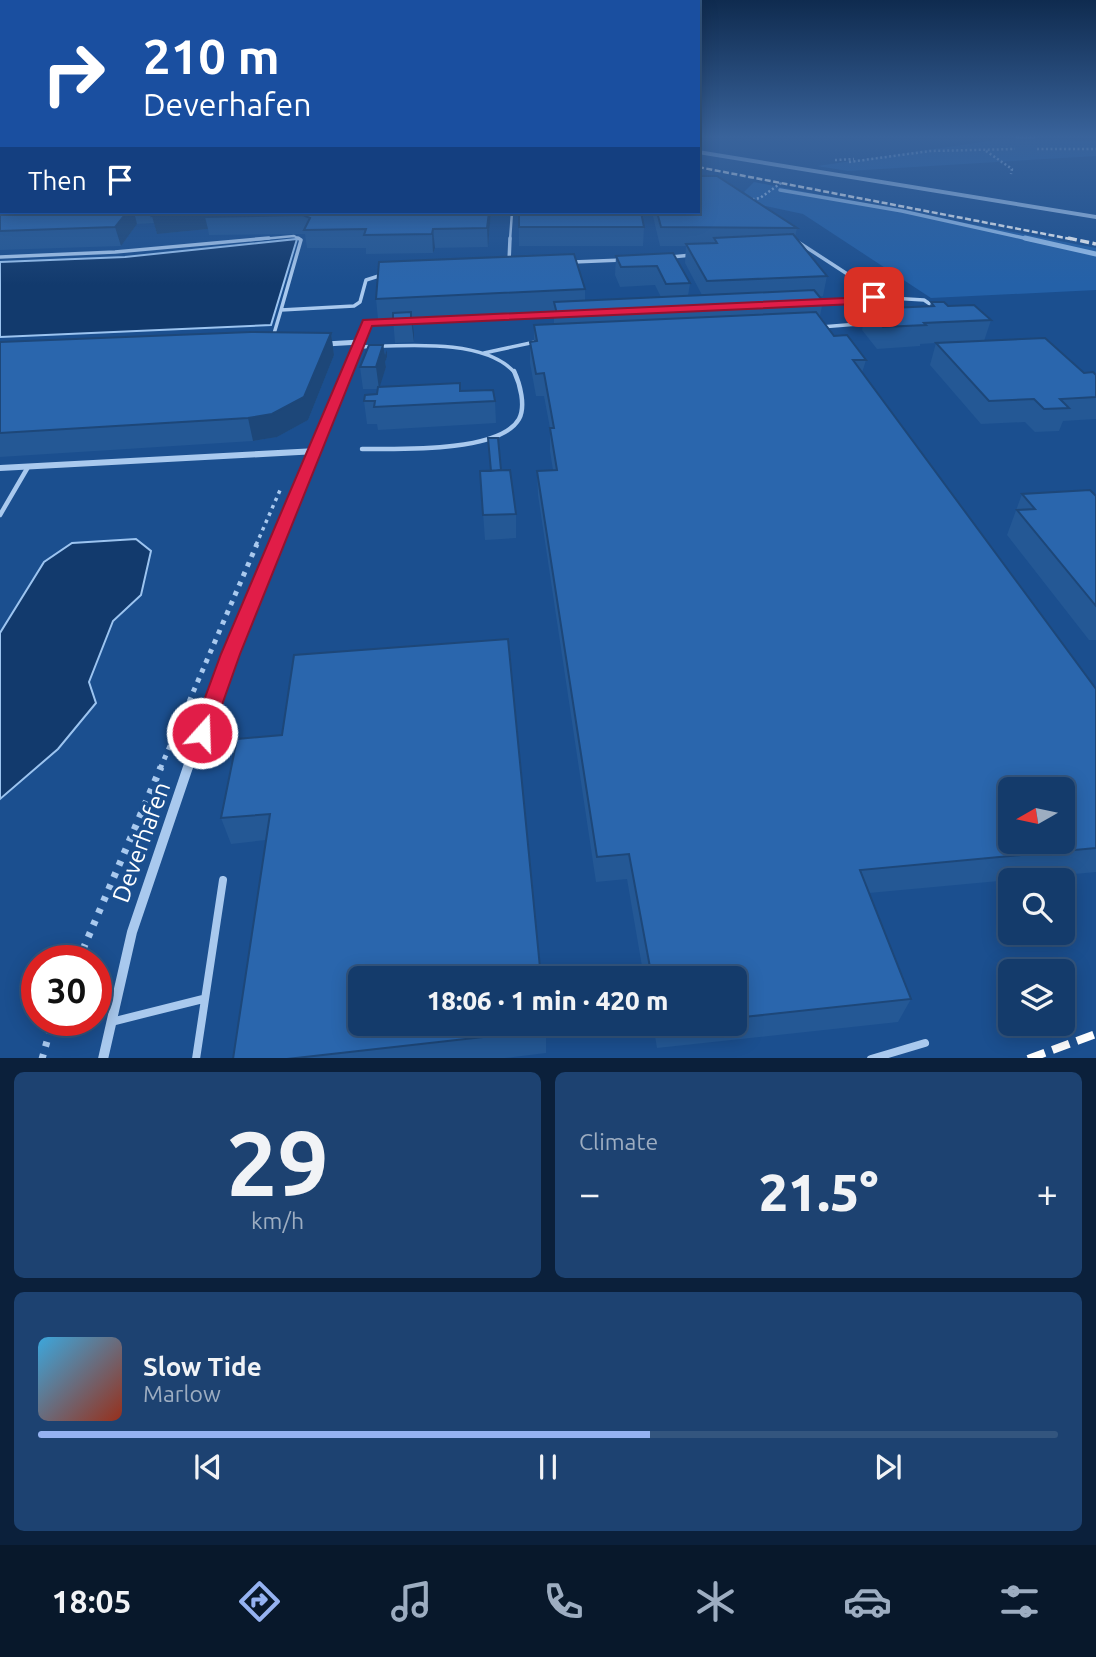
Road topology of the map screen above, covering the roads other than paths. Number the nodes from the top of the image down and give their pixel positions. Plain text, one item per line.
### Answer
1 (908, 186) edge
2 (512, 214) edge
3 (1096, 217) edge
4 (785, 233) edge
5 (808, 248) junction
6 (795, 249) edge
7 (697, 255) edge
8 (0, 257) edge
9 (661, 258) edge
10 (624, 260) edge
11 (572, 262) edge
12 (509, 265) edge
13 (389, 274) edge
14 (874, 297) junction
15 (805, 303) edge
16 (281, 310) junction
17 (935, 311) edge
18 (572, 314) edge
19 (368, 323) joint
20 (874, 323) edge
21 (807, 327) edge
22 (544, 341) edge
23 (320, 344) edge
24 (359, 345) junction
25 (271, 347) edge
26 (484, 353) junction
27 (362, 449) dead end
28 (317, 451) junction
29 (27, 467) junction
30 (0, 468) edge
31 (0, 515) edge
32 (223, 880) dead end
33 (203, 999) junction
34 (112, 1019) edge
35 (112, 1023) edge
36 (108, 1036) edge
37 (925, 1044) dead end
38 (103, 1058) edge
39 (196, 1058) edge
40 (875, 1058) edge

1 - 3 street
2 - 12 lane
4 - 5 lane
5 - 6 lane
5 - 14 lane
7 - 9 lane
8 - 16 lane
10 - 11 lane
13 - 16 lane
14 - 15 lane
14 - 17 lane
16 - 25 lane
18 - 19 lane, Deverhafen
19 - 24 street, Deverhafen
20 - 21 lane
22 - 26 lane
23 - 24 street
24 - 26 lane
24 - 28 street, Deverhafen
26 - 27 lane
28 - 29 street
28 - 34 street, Deverhafen
29 - 30 street
29 - 31 lane
32 - 33 lane
33 - 35 lane
33 - 39 lane
36 - 38 street, Deverhafen
37 - 40 lane

